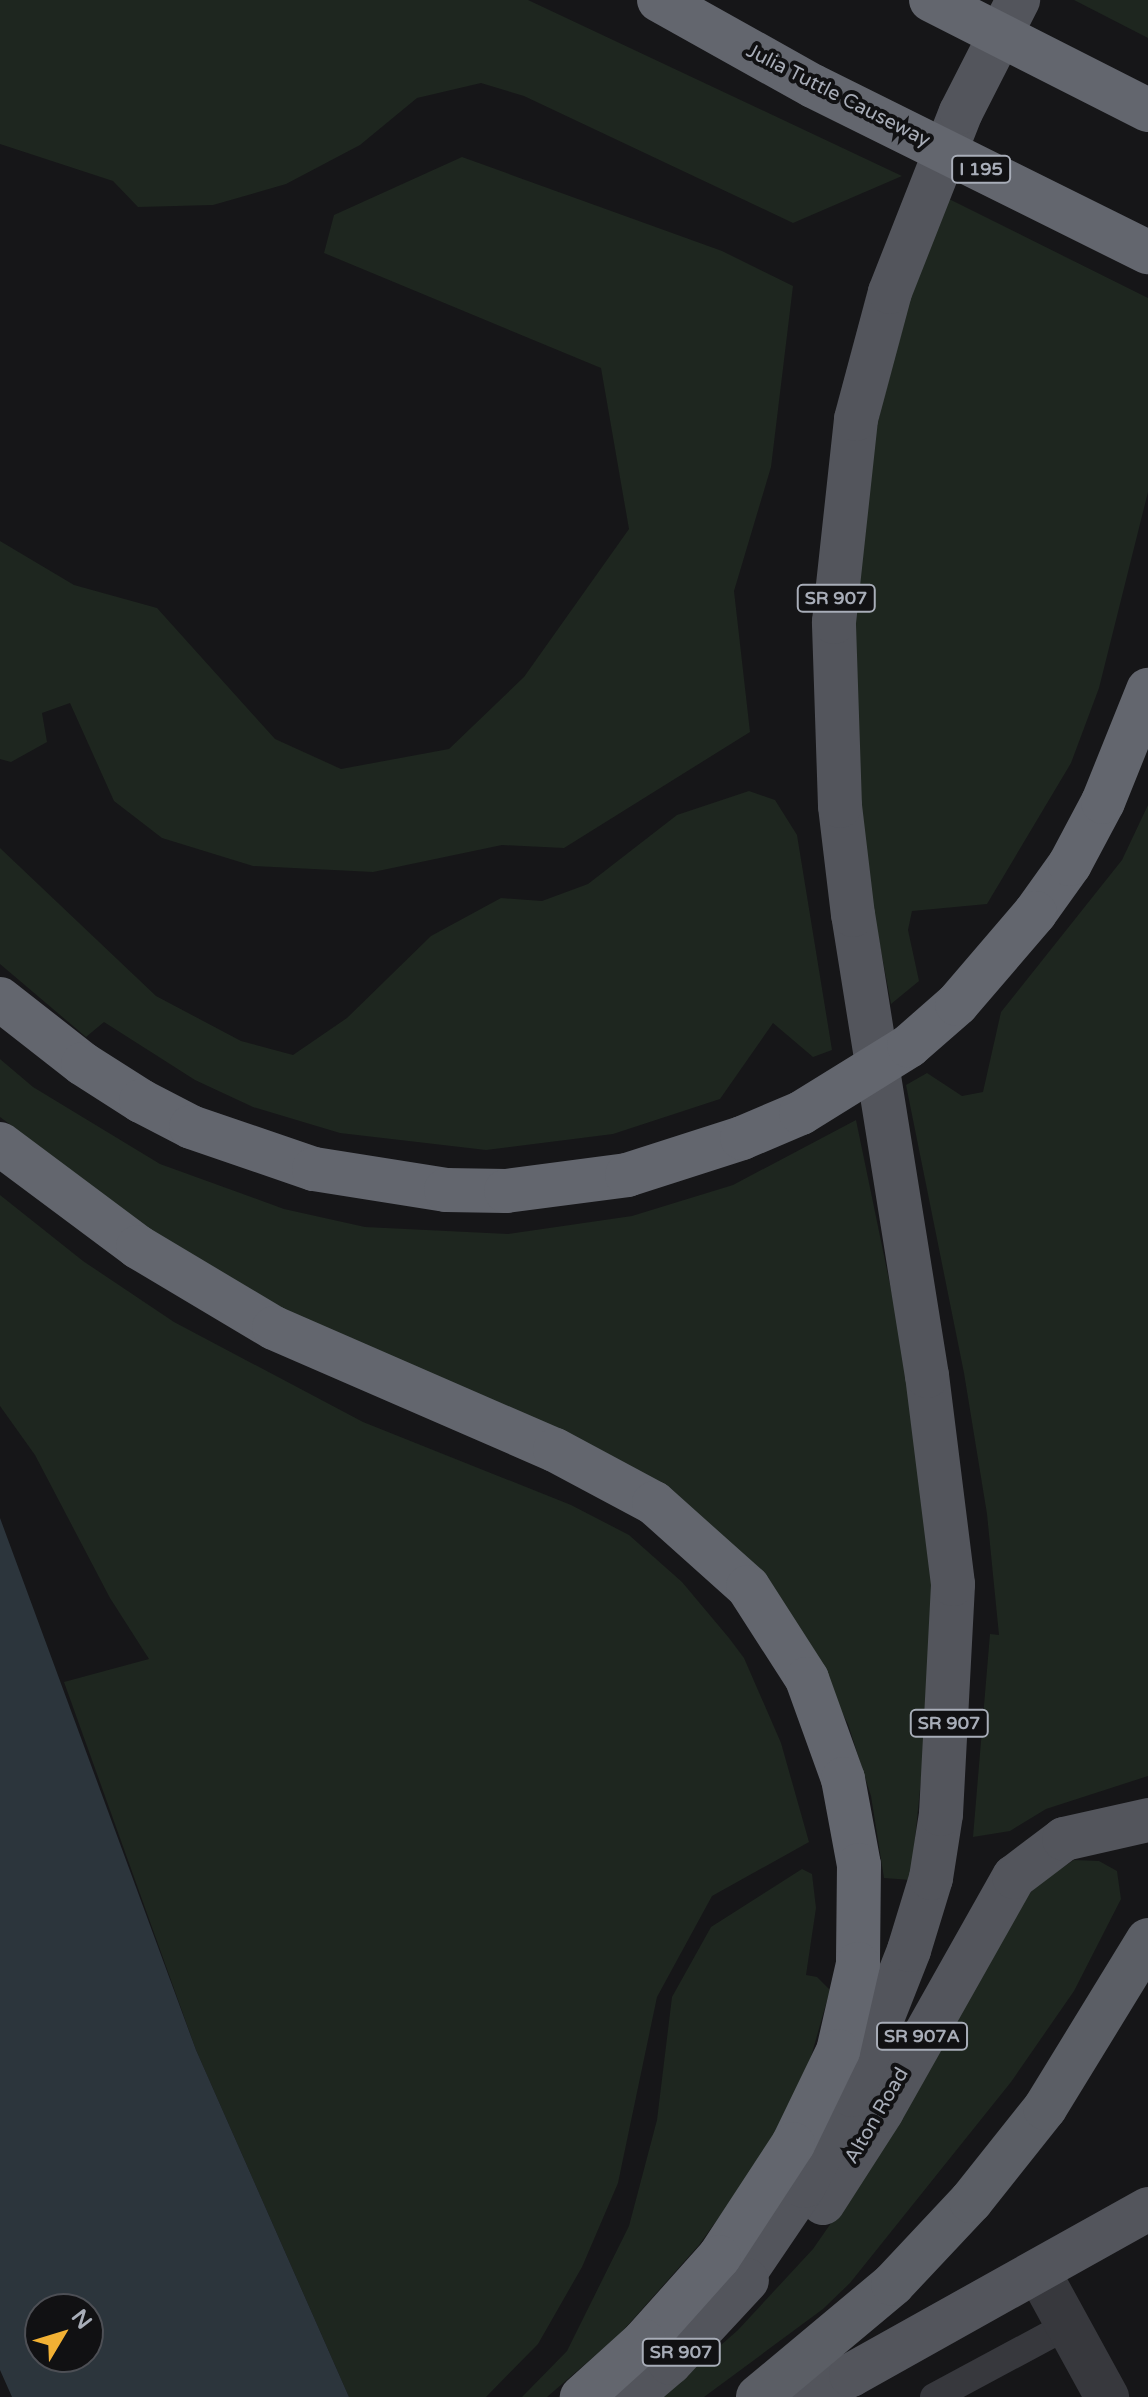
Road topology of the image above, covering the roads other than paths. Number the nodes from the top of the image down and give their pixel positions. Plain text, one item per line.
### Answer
1 (659, 0) edge
2 (931, 0) edge
3 (1018, 0) edge
4 (1148, 110) edge
5 (1148, 252) edge
6 (1148, 690) edge
7 (0, 999) edge
8 (0, 1144) edge
9 (1148, 1820) edge
10 (1148, 1940) edge
11 (1148, 2209) edge
12 (1038, 2271) junction
13 (726, 2301) junction
14 (1068, 2325) junction
15 (582, 2397) edge
16 (630, 2397) edge
17 (758, 2397) edge
18 (801, 2397) edge
19 (934, 2397) edge
20 (1107, 2397) edge

1 - 5 highway, Julia Tuttle Causeway / I 195, bridge
2 - 4 highway, bridge
3 - 13 main road, SR 907
6 - 7 highway, bridge
8 - 15 highway
9 - 13 main road, Alton Road / SR 907A
10 - 17 highway
11 - 12 main road
12 - 14 street
12 - 18 main road
13 - 16 main road, Alton Road / SR 907
14 - 19 lane
14 - 20 street

